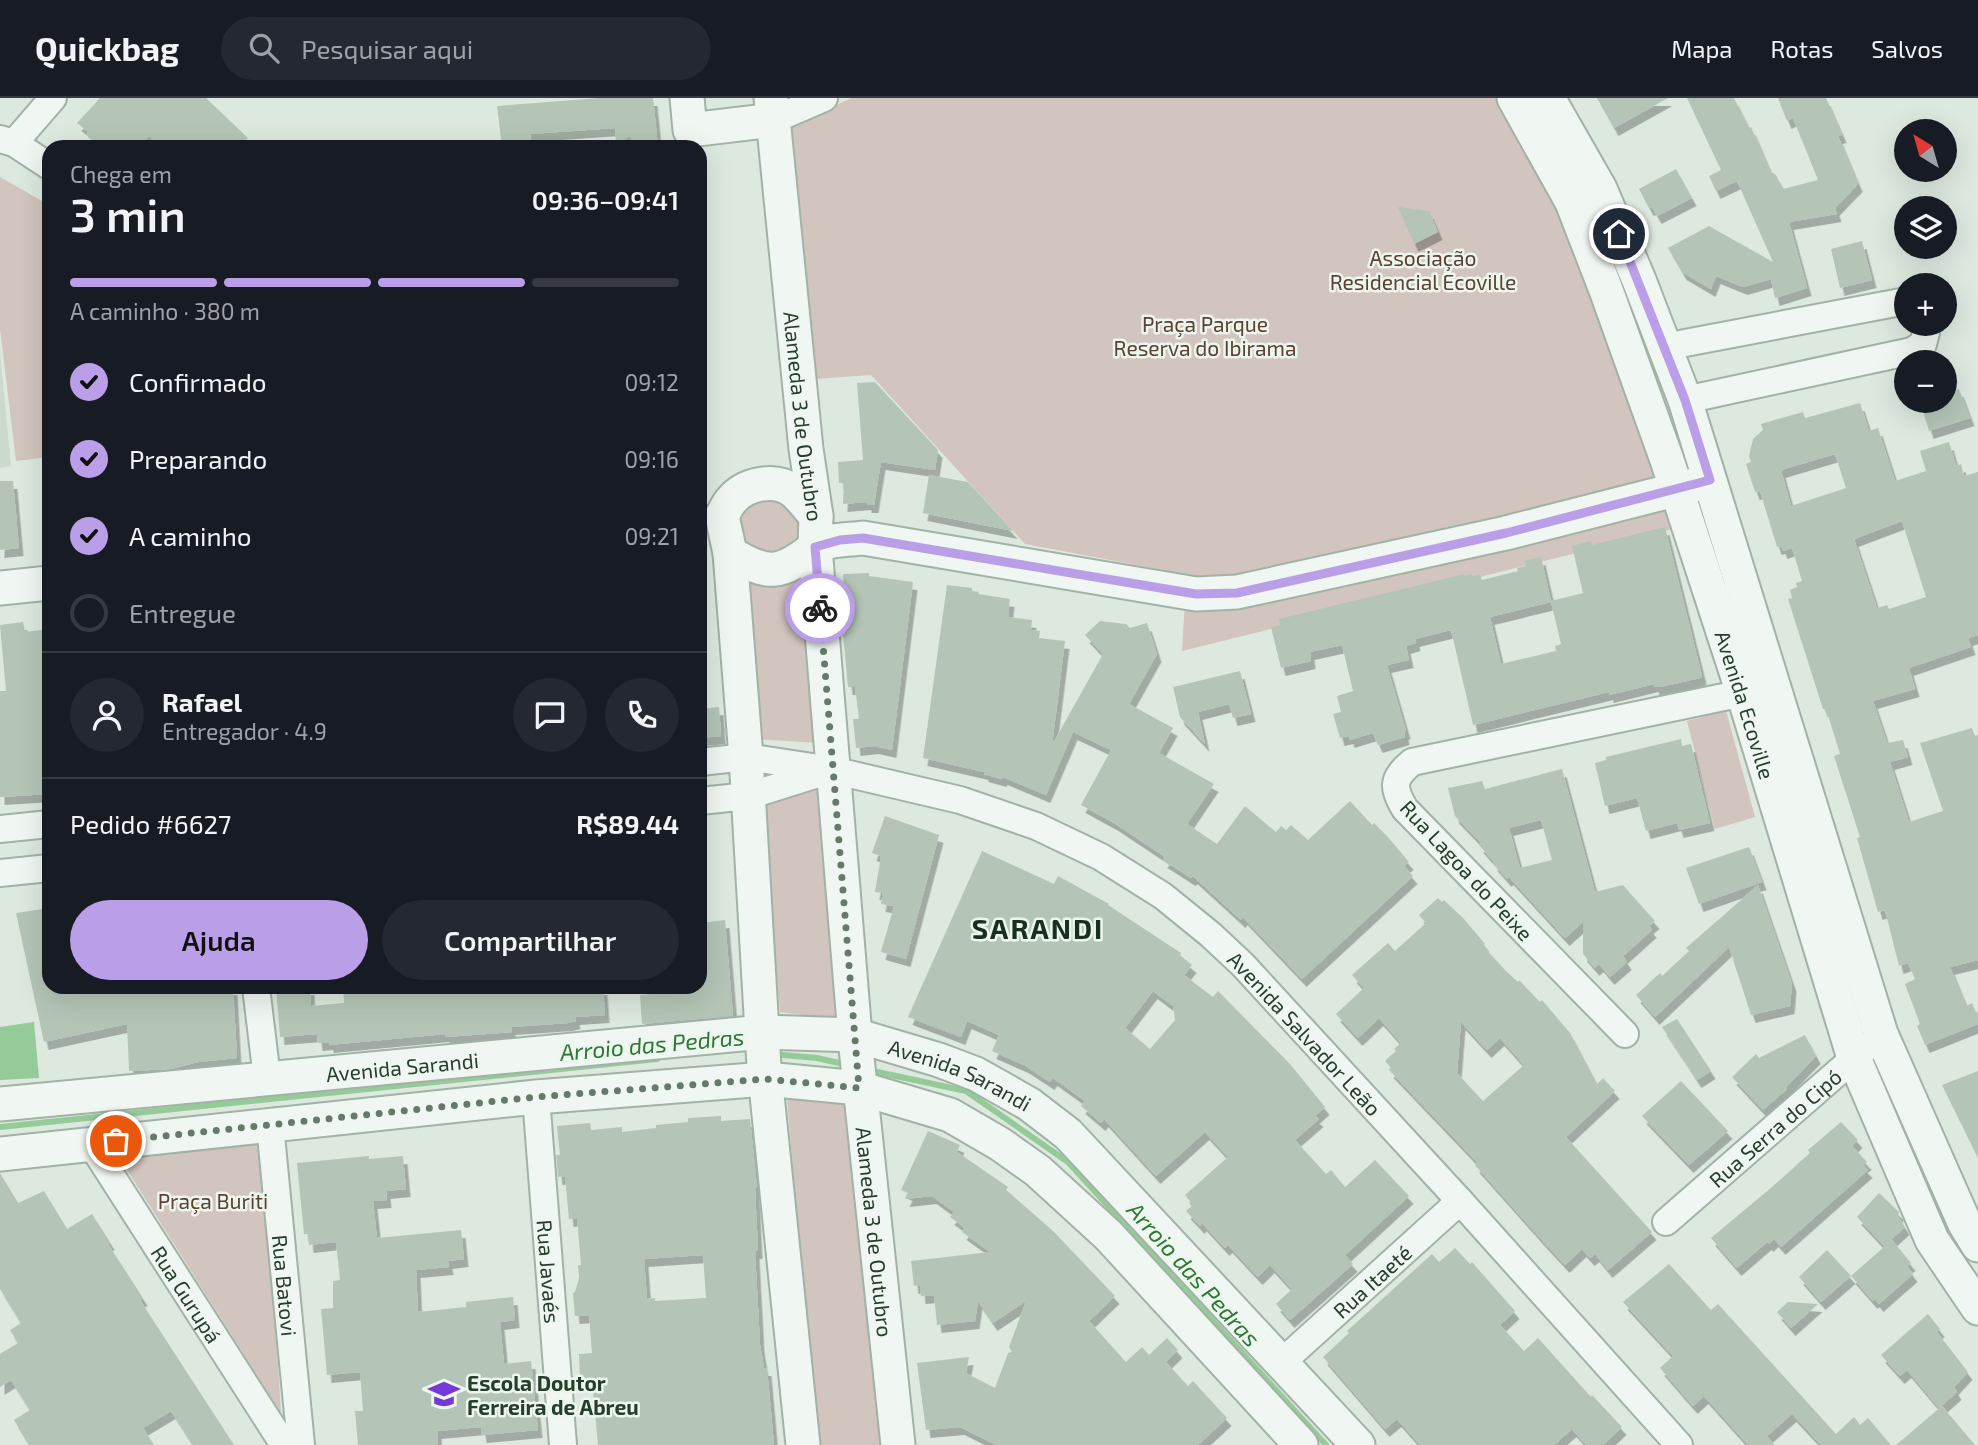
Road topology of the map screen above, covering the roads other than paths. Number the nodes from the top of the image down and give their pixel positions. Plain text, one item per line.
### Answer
1 (53, 98) edge
2 (824, 98) edge
3 (1514, 98) edge
4 (1548, 98) edge
5 (772, 109) edge
6 (688, 114) edge
7 (7, 141) edge
8 (42, 162) edge
9 (1639, 280) junction
10 (1606, 290) junction
11 (1894, 303) edge
12 (1925, 336) edge
13 (1664, 347) junction
14 (1685, 400) junction
15 (808, 460) junction
16 (1710, 480) junction
17 (778, 484) junction
18 (1677, 490) junction
19 (711, 517) edge
20 (815, 532) junction
21 (730, 554) junction
22 (42, 584) edge
23 (0, 588) edge
24 (1743, 693) junction
25 (746, 757) junction
26 (707, 761) edge
27 (832, 770) junction
28 (748, 796) junction
29 (707, 800) edge
30 (42, 825) edge
31 (0, 829) edge
32 (42, 869) edge
33 (0, 873) edge
34 (257, 994) edge
35 (1625, 1034) dead end
36 (1881, 1034) junction
37 (764, 1054) junction
38 (1854, 1058) junction
39 (857, 1062) junction
40 (267, 1077) junction
41 (536, 1097) junction
42 (0, 1104) edge
43 (270, 1125) junction
44 (91, 1144) junction
45 (0, 1154) edge
46 (1460, 1201) junction
47 (1666, 1222) dead end
48 (1978, 1245) edge
49 (1978, 1308) edge
50 (1282, 1362) junction
51 (284, 1445) edge
52 (300, 1445) edge
53 (562, 1445) edge
54 (803, 1445) edge
55 (898, 1445) edge
56 (1301, 1445) edge
57 (1358, 1445) edge
58 (1679, 1445) edge

1 - 7 street
2 - 5 street
3 - 10 street, Avenida Ecoville
4 - 9 street, Avenida Ecoville
5 - 6 street
5 - 15 street, Alameda 3 de Outubro
7 - 8 street
9 - 10 street
9 - 13 street, Avenida Ecoville
10 - 18 street, Avenida Ecoville
11 - 13 street
12 - 14 street
13 - 14 street, Avenida Ecoville
14 - 16 street, Avenida Ecoville
15 - 17 street
15 - 20 street, Alameda 3 de Outubro
16 - 18 street
16 - 36 street, Avenida Ecoville
17 - 19 street
17 - 20 street
18 - 20 street
18 - 24 street, Avenida Ecoville
19 - 21 street
20 - 21 street
20 - 27 street, Alameda 3 de Outubro
21 - 25 street
22 - 23 street
24 - 35 street, Rua Lagoa do Peixe
24 - 38 street, Avenida Ecoville
25 - 26 street, Avenida Salvador Leão
25 - 27 street, Avenida Salvador Leão
25 - 28 street
27 - 28 street
27 - 39 street, Alameda 3 de Outubro
27 - 46 street, Avenida Salvador Leão
28 - 29 street
28 - 37 street
30 - 31 street
32 - 33 street
34 - 40 street
36 - 38 street, Rua Serra do Cipó
36 - 48 street, Avenida Ecoville
37 - 39 street, Avenida Sarandi
37 - 39 street, Avenida Sarandi
37 - 40 street, Avenida Sarandi
37 - 41 street, Avenida Sarandi
37 - 54 street
38 - 47 street, Rua Serra do Cipó
38 - 49 street, Avenida Ecoville
39 - 50 street, Avenida Sarandi
39 - 55 street, Alameda 3 de Outubro
39 - 56 street, Avenida Sarandi
40 - 42 street, Avenida Sarandi
41 - 43 street, Avenida Sarandi
41 - 53 street, Rua Javaés
43 - 44 street, Avenida Sarandi
43 - 52 street, Rua Batovi
44 - 45 street, Avenida Sarandi
44 - 51 street, Rua Gurupá
46 - 50 street, Rua Itaeté
46 - 58 street, Avenida Salvador Leão
50 - 57 street, Avenida Sarandi

